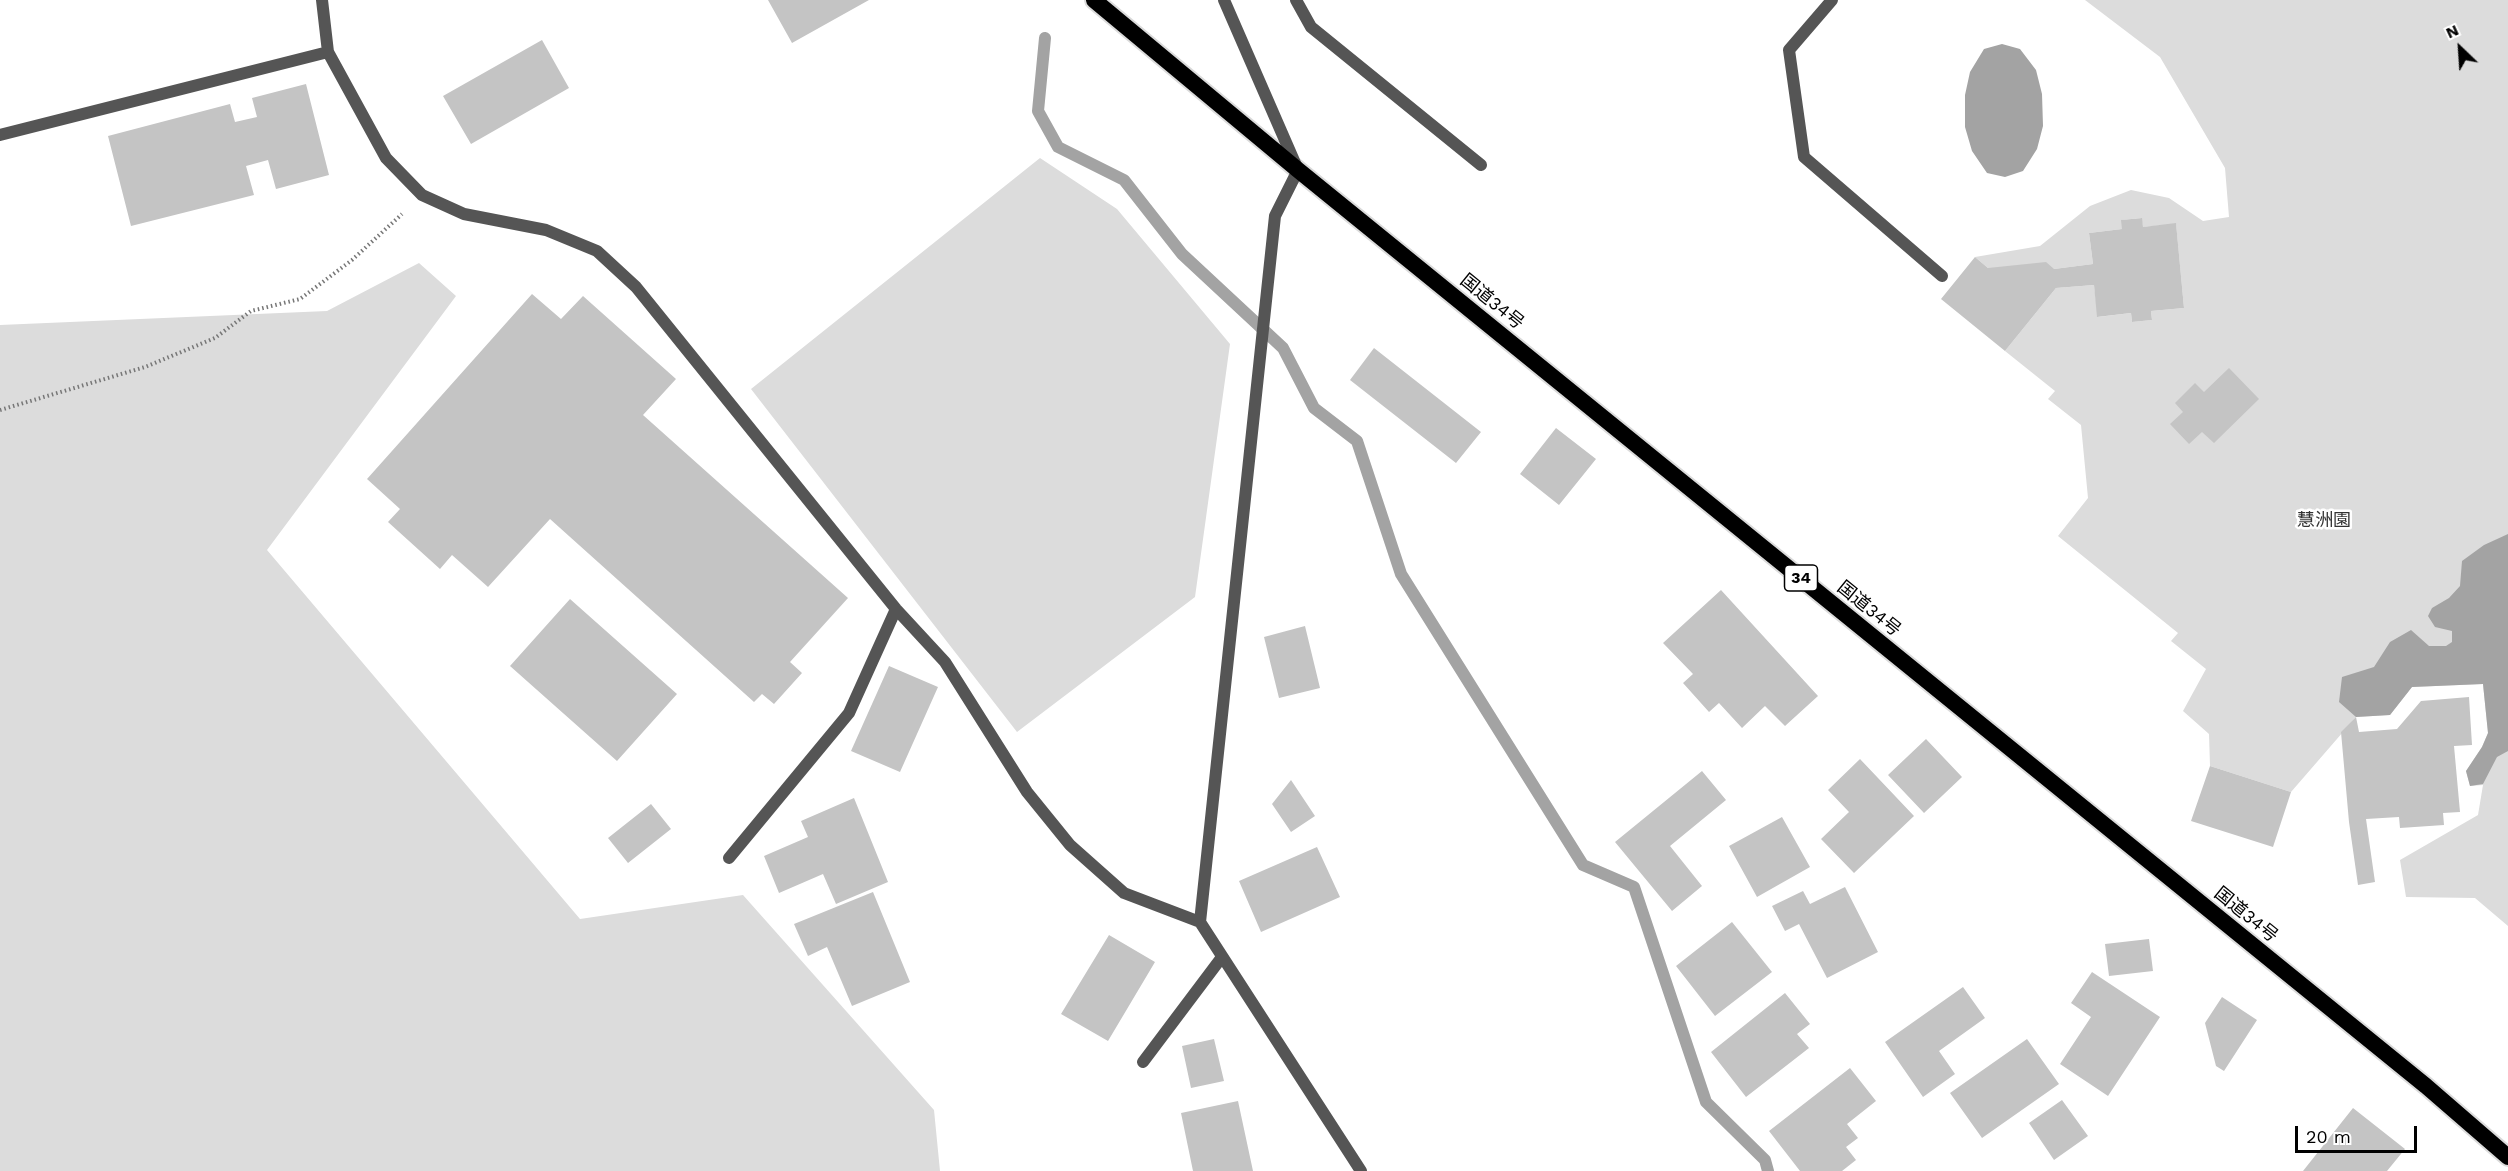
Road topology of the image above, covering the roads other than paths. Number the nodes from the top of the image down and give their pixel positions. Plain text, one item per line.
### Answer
1 (322, 0) edge
2 (1094, 0) edge
3 (1224, 0) edge
4 (1296, 0) edge
5 (1832, 0) edge
6 (328, 52) junction
7 (0, 135) edge
8 (1482, 165) dead end
9 (1298, 170) junction
10 (1942, 276) dead end
11 (896, 609) junction
12 (729, 858) dead end
13 (1200, 922) junction
14 (1222, 957) junction
15 (1143, 1062) dead end
16 (2508, 1156) edge
17 (1362, 1171) edge

1 - 6 street
2 - 9 highway, 国道34号 / 34
3 - 9 street
4 - 8 street
5 - 10 street
6 - 7 street
6 - 11 street
9 - 13 street
9 - 16 highway, 国道34号 / 34
11 - 12 street
11 - 13 street
13 - 14 street
14 - 15 street
14 - 17 street

